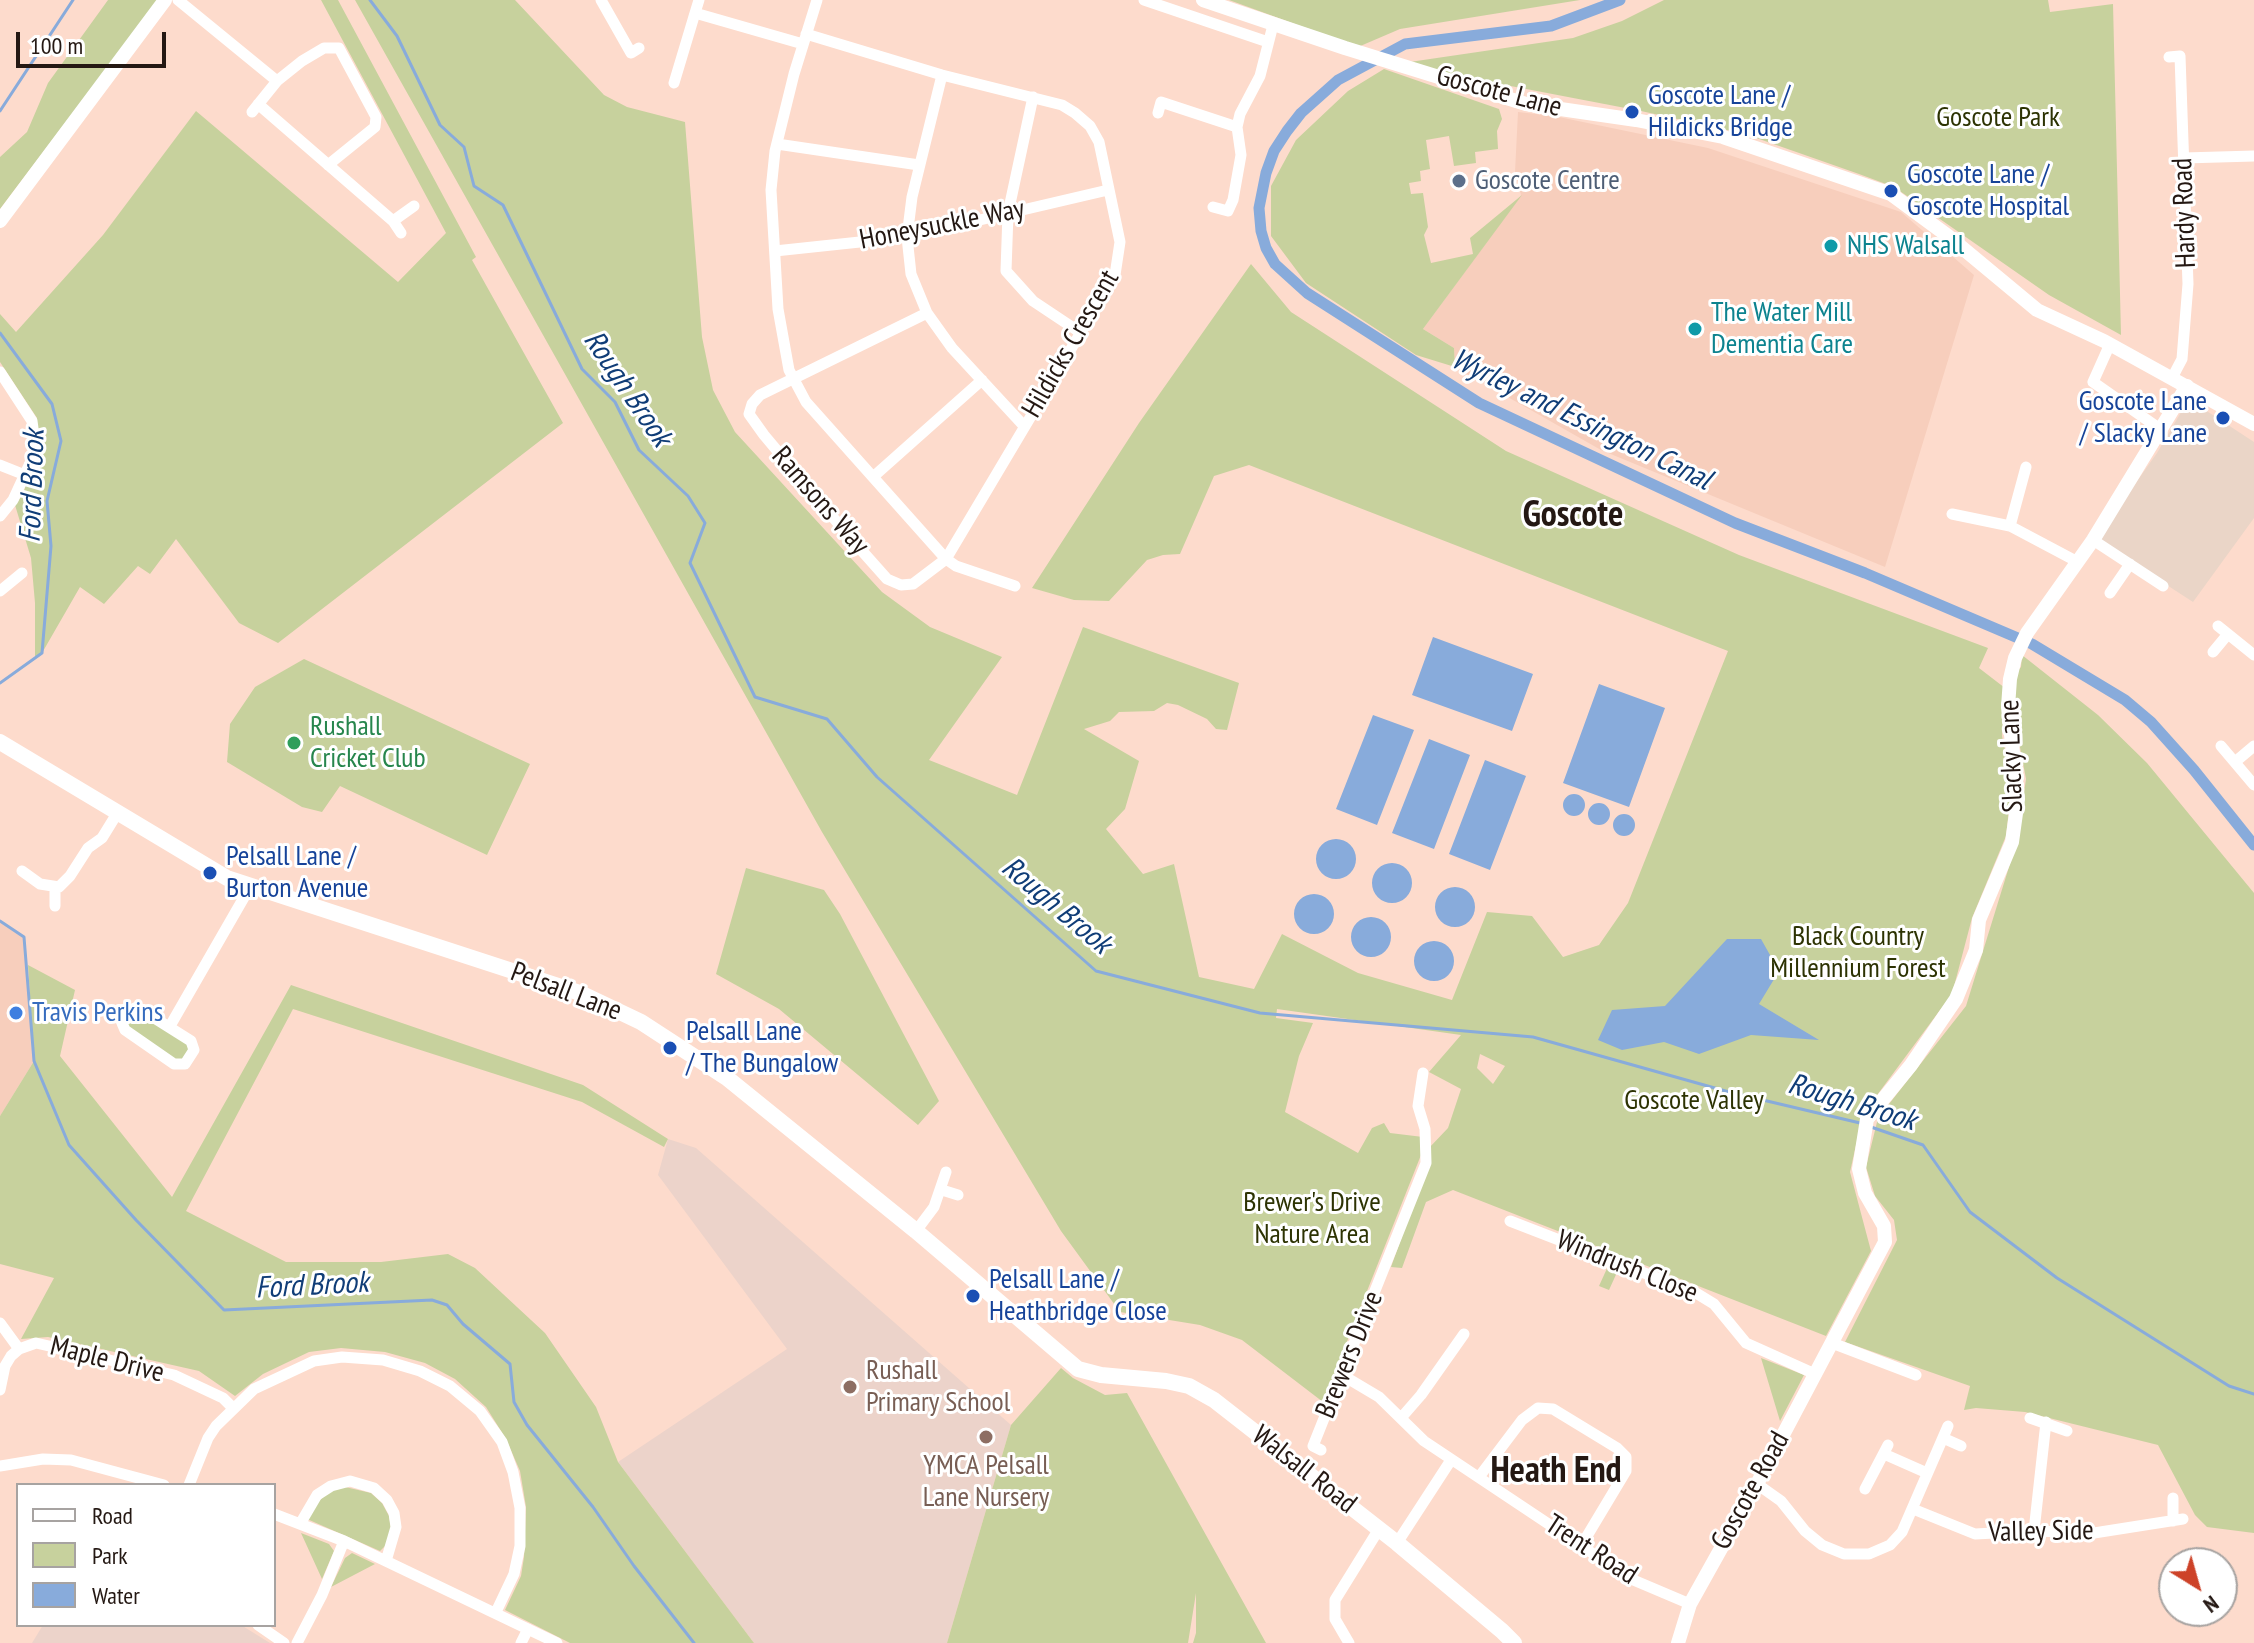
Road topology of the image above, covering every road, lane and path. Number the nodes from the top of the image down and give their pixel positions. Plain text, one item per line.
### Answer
1 (165, 0) edge
2 (178, 0) edge
3 (601, 0) edge
4 (699, 0) edge
5 (817, 0) edge
6 (1144, 0) edge
7 (1203, 0) edge
8 (695, 13) junction
9 (1273, 25) junction
10 (805, 39) junction
11 (1268, 42) junction
12 (639, 48) dead end
13 (2169, 57) dead end
14 (942, 75) junction
15 (277, 81) junction
16 (674, 83) dead end
17 (1033, 97) junction
18 (1158, 113) dead end
19 (1237, 127) junction
20 (777, 144) junction
21 (2254, 156) edge
22 (2184, 158) junction
23 (328, 165) junction
24 (919, 165) junction
25 (1108, 190) junction
26 (414, 206) dead end
27 (1213, 207) dead end
28 (1008, 213) junction
29 (0, 221) edge
30 (393, 221) junction
31 (401, 233) dead end
32 (907, 237) junction
33 (775, 251) junction
34 (927, 313) junction
35 (1081, 333) junction
36 (2110, 344) junction
37 (0, 372) edge
38 (2172, 378) junction
39 (793, 379) junction
40 (982, 380) junction
41 (2187, 386) junction
42 (2254, 424) edge
43 (1024, 426) junction
44 (2160, 429) junction
45 (0, 465) edge
46 (2026, 467) dead end
47 (25, 475) junction
48 (873, 477) junction
49 (1952, 514) dead end
50 (0, 516) edge
51 (2010, 526) junction
52 (2093, 540) junction
53 (946, 559) junction
54 (2076, 561) junction
55 (2130, 564) junction
56 (22, 573) dead end
57 (1, 585) edge
58 (1015, 586) dead end
59 (2163, 586) dead end
60 (2110, 593) dead end
61 (2218, 626) dead end
62 (2228, 634) junction
63 (2213, 652) dead end
64 (2254, 655) edge
65 (0, 742) edge
66 (2221, 746) dead end
67 (2254, 746) edge
68 (2235, 762) junction
69 (2254, 785) edge
70 (118, 812) junction
71 (22, 871) dead end
72 (250, 887) junction
73 (55, 888) junction
74 (55, 906) dead end
75 (170, 1026) junction
76 (1423, 1073) dead end
77 (1864, 1137) joint
78 (946, 1172) dead end
79 (942, 1190) junction
80 (958, 1195) dead end
81 (1510, 1221) dead end
82 (916, 1231) junction
83 (0, 1323) edge
84 (1464, 1334) dead end
85 (1832, 1343) junction
86 (19, 1349) junction
87 (1064, 1359) joint
88 (1815, 1374) junction
89 (1342, 1375) junction
90 (1916, 1375) dead end
91 (0, 1390) edge
92 (233, 1408) junction
93 (1401, 1418) junction
94 (2030, 1418) dead end
95 (2046, 1422) junction
96 (1948, 1426) dead end
97 (2067, 1431) dead end
98 (1943, 1438) junction
99 (1961, 1446) dead end
100 (1321, 1450) dead end
101 (1451, 1460) junction
102 (0, 1466) edge
103 (1927, 1473) junction
104 (1479, 1477) junction
105 (157, 1483) edge
106 (190, 1483) edge
107 (1757, 1484) junction
108 (1865, 1489) dead end
109 (2173, 1498) dead end
110 (1913, 1509) junction
111 (276, 1515) edge
112 (300, 1524) junction
113 (1379, 1529) junction
114 (2034, 1531) junction
115 (344, 1541) junction
116 (1397, 1543) junction
117 (1581, 1546) junction
118 (386, 1561) junction
119 (1690, 1604) junction
120 (496, 1612) junction
121 (261, 1627) edge
122 (528, 1629) junction
123 (284, 1643) edge
124 (297, 1643) edge
125 (521, 1643) edge
126 (557, 1643) edge
127 (1349, 1643) edge
128 (1514, 1643) edge
129 (1678, 1643) edge

1 - 29 street
2 - 15 street
3 - 12 street
4 - 8 street
5 - 10 street
6 - 11 street
7 - 9 street, Goscote Lane
8 - 10 street, Hildicks Crescent
8 - 16 street
9 - 11 street
9 - 36 street, Goscote Lane
10 - 14 street, Hildicks Crescent
10 - 20 street
11 - 19 street
13 - 22 street, Hardy Road
14 - 17 street, Hildicks Crescent
14 - 24 street
15 - 23 street
15 - 23 street
17 - 25 street, Hildicks Crescent
17 - 28 street
18 - 19 street
19 - 27 street
20 - 24 street
20 - 33 street
21 - 22 street
22 - 38 street, Hardy Road
23 - 30 street
24 - 32 street
25 - 28 street, Honeysuckle Way
25 - 35 street, Hildicks Crescent
26 - 30 street
28 - 32 street, Honeysuckle Way
28 - 35 street
30 - 31 street
32 - 33 street, Honeysuckle Way
32 - 34 street
33 - 39 street
34 - 39 street
34 - 40 street
35 - 43 street, Hildicks Crescent
36 - 38 street, Goscote Lane
36 - 44 street
37 - 47 street
38 - 41 street, Goscote Lane
39 - 48 street
39 - 53 street, Ramsons Way
40 - 43 street
40 - 48 street
41 - 42 street, Goscote Lane
41 - 44 street, Slacky Lane
43 - 53 street, Hildicks Crescent
44 - 52 street, Slacky Lane
45 - 47 street
46 - 51 street
47 - 50 street
48 - 53 street
49 - 51 street
51 - 54 street
52 - 54 street, Slacky Lane
52 - 55 street
53 - 58 street
54 - 77 street, Slacky Lane
55 - 59 street
55 - 60 street
56 - 57 street
61 - 62 street
62 - 63 street
62 - 64 street
65 - 70 main road, Pelsall Lane
66 - 68 street
67 - 68 street
68 - 69 street
70 - 72 main road, Pelsall Lane
70 - 73 street
71 - 73 street
72 - 75 street
72 - 82 main road, Pelsall Lane
73 - 74 street
75 - 75 street
76 - 89 street, Brewers Drive
77 - 85 street, Goscote Road
78 - 79 street
79 - 80 street
79 - 82 street
81 - 88 street, Windrush Close
82 - 87 main road, Pelsall Lane
83 - 86 street
84 - 93 street
85 - 88 street, Goscote Road
85 - 90 street
86 - 91 street, Maple Drive
86 - 92 street, Maple Drive
87 - 113 main road, Walsall Road
88 - 107 street, Goscote Road
89 - 93 street, Trent Road
89 - 100 street, Brewers Drive
92 - 106 street
92 - 120 street
93 - 101 street, Trent Road
94 - 95 street
95 - 97 street
95 - 114 street
96 - 98 street
98 - 99 street
98 - 103 street
101 - 104 street, Trent Road
101 - 116 street
102 - 105 street
103 - 108 street
103 - 110 street
104 - 117 street, Trent Road
104 - 117 street
107 - 110 street
107 - 119 street, Goscote Road
109 - 114 street, Valley Side
110 - 114 street, Valley Side
111 - 112 street
112 - 115 street
112 - 118 street
113 - 116 main road, Walsall Road
113 - 127 street
115 - 118 street
115 - 124 street
116 - 128 main road, Walsall Road
117 - 119 street, Trent Road
118 - 120 street
119 - 129 street, Goscote Road
120 - 122 street
121 - 123 street
122 - 125 street
122 - 126 street

